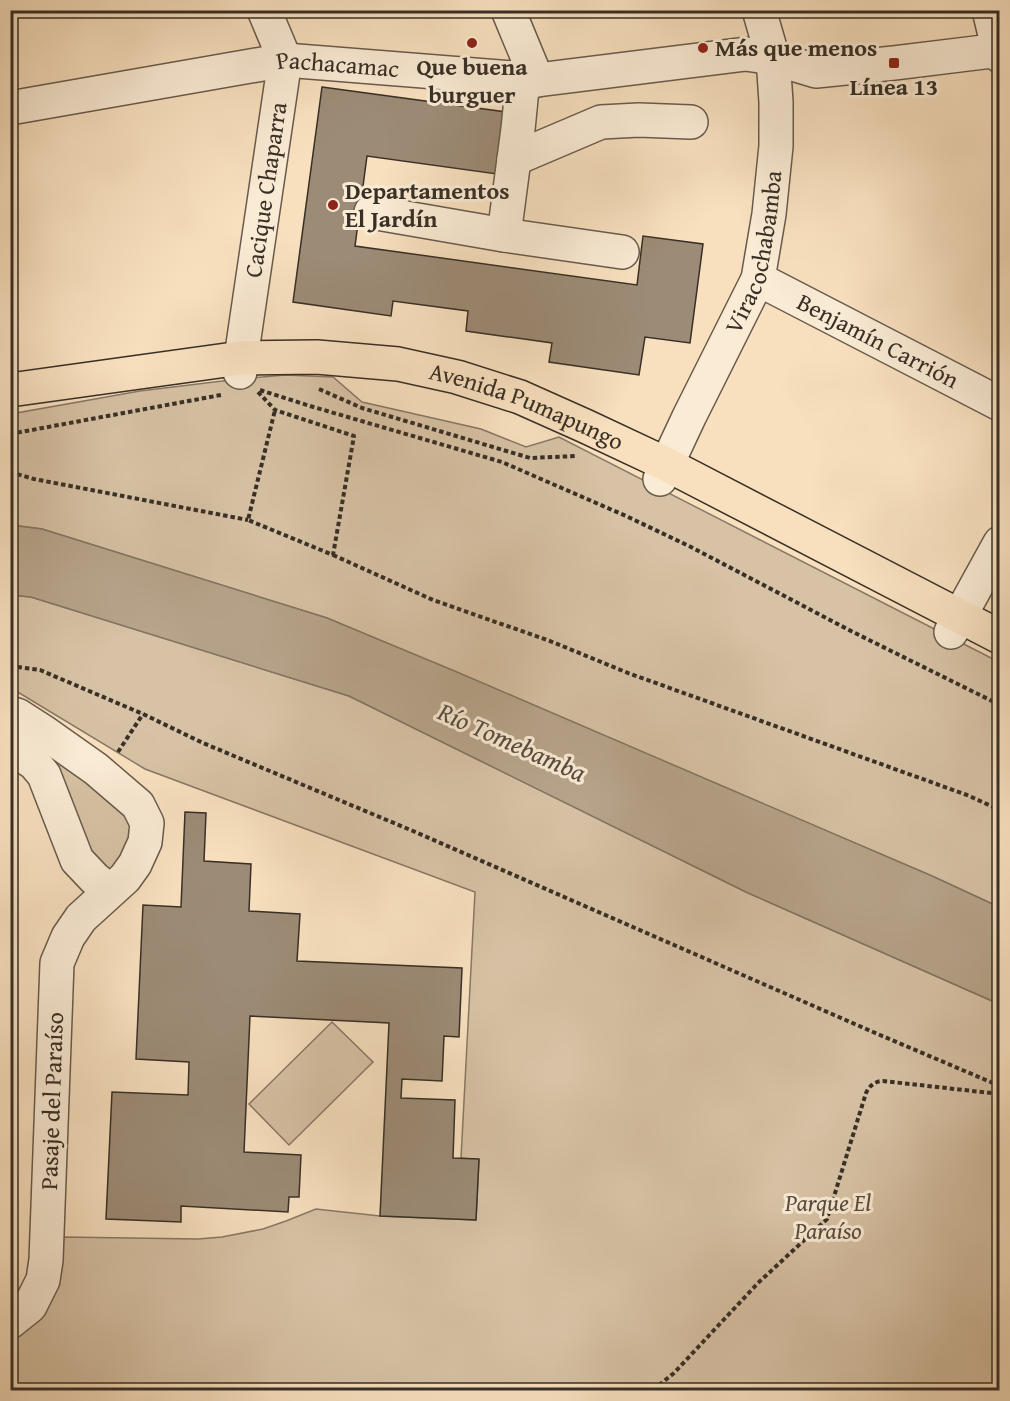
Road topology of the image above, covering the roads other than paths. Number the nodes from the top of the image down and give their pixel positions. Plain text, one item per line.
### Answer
1 (264, 10) edge
2 (508, 10) edge
3 (759, 10) edge
4 (990, 10) edge
5 (999, 52) edge
6 (773, 58) junction
7 (285, 60) junction
8 (530, 79) junction
9 (10, 108) edge
10 (691, 122) dead end
11 (514, 159) junction
12 (370, 212) dead end
13 (504, 236) junction
14 (622, 252) dead end
15 (758, 279) junction
16 (242, 378) junction
17 (10, 390) edge
18 (999, 404) edge
19 (663, 471) junction
20 (999, 543) edge
21 (955, 624) junction
22 (999, 637) edge
23 (10, 713) edge
24 (10, 750) edge
25 (114, 887) junction
26 (10, 1322) edge

1 - 7 street
2 - 8 street
3 - 6 street, Viracochabamba
4 - 5 street
5 - 6 street, Pachacamac
6 - 8 street, Pachacamac
6 - 15 street, Viracochabamba
7 - 8 street, Pachacamac
7 - 9 street, Pachacamac
7 - 16 street, Cacique Chaparra
8 - 11 street
10 - 11 street
11 - 13 street
12 - 13 street
13 - 14 street
15 - 18 street, Benjamín Carrión
15 - 19 street, Viracochabamba
16 - 17 main road, Avenida Pumapungo
16 - 19 main road, Avenida Pumapungo
19 - 21 main road, Avenida Pumapungo
20 - 21 street
21 - 22 main road, Avenida Pumapungo
23 - 25 street, Pasaje del Paraíso
24 - 25 street
25 - 26 street, Pasaje del Paraíso

